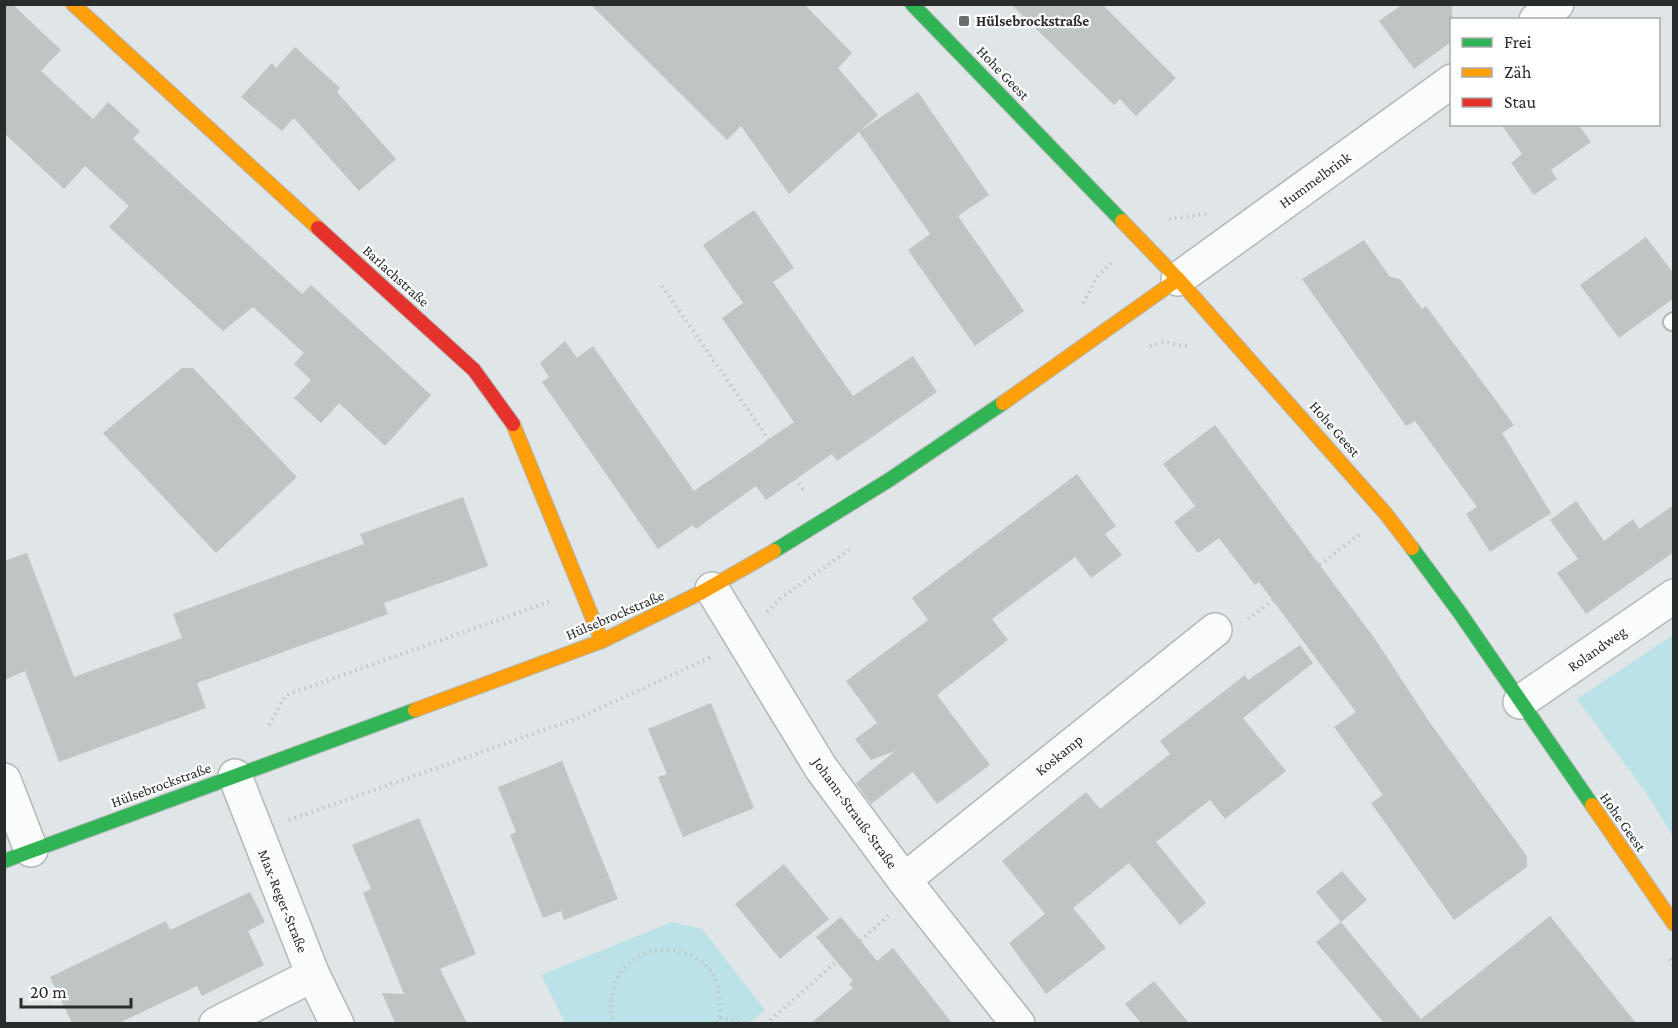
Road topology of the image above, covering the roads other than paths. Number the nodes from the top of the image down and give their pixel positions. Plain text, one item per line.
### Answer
1 (73, 4) edge
2 (912, 4) edge
3 (1557, 4) edge
4 (1539, 18) edge
5 (1450, 82) edge
6 (1178, 279) junction
7 (712, 589) junction
8 (1674, 596) edge
9 (1215, 630) road end
10 (602, 641) junction
11 (1520, 702) junction
12 (235, 776) junction
13 (4, 780) edge
14 (18, 856) edge
15 (910, 887) junction
16 (1674, 924) edge
17 (313, 975) junction
18 (216, 1023) edge
19 (337, 1023) edge
20 (1018, 1023) edge

1 - 10 street, Barlachstraße
2 - 6 street, Hohe Geest
3 - 4 street
5 - 6 street, Hummelbrink
6 - 7 street, Hülsebrockstraße
6 - 11 street, Hohe Geest
7 - 10 street, Hülsebrockstraße
7 - 15 street, Johann-Strauß-Straße
8 - 11 street, Rolandweg
9 - 15 street, Koskamp
10 - 12 street, Hülsebrockstraße
11 - 16 street, Hohe Geest
12 - 14 street, Hülsebrockstraße
12 - 17 street, Max-Reger-Straße
13 - 14 street
15 - 20 street, Johann-Strauß-Straße
17 - 18 street
17 - 19 street, Max-Reger-Straße

